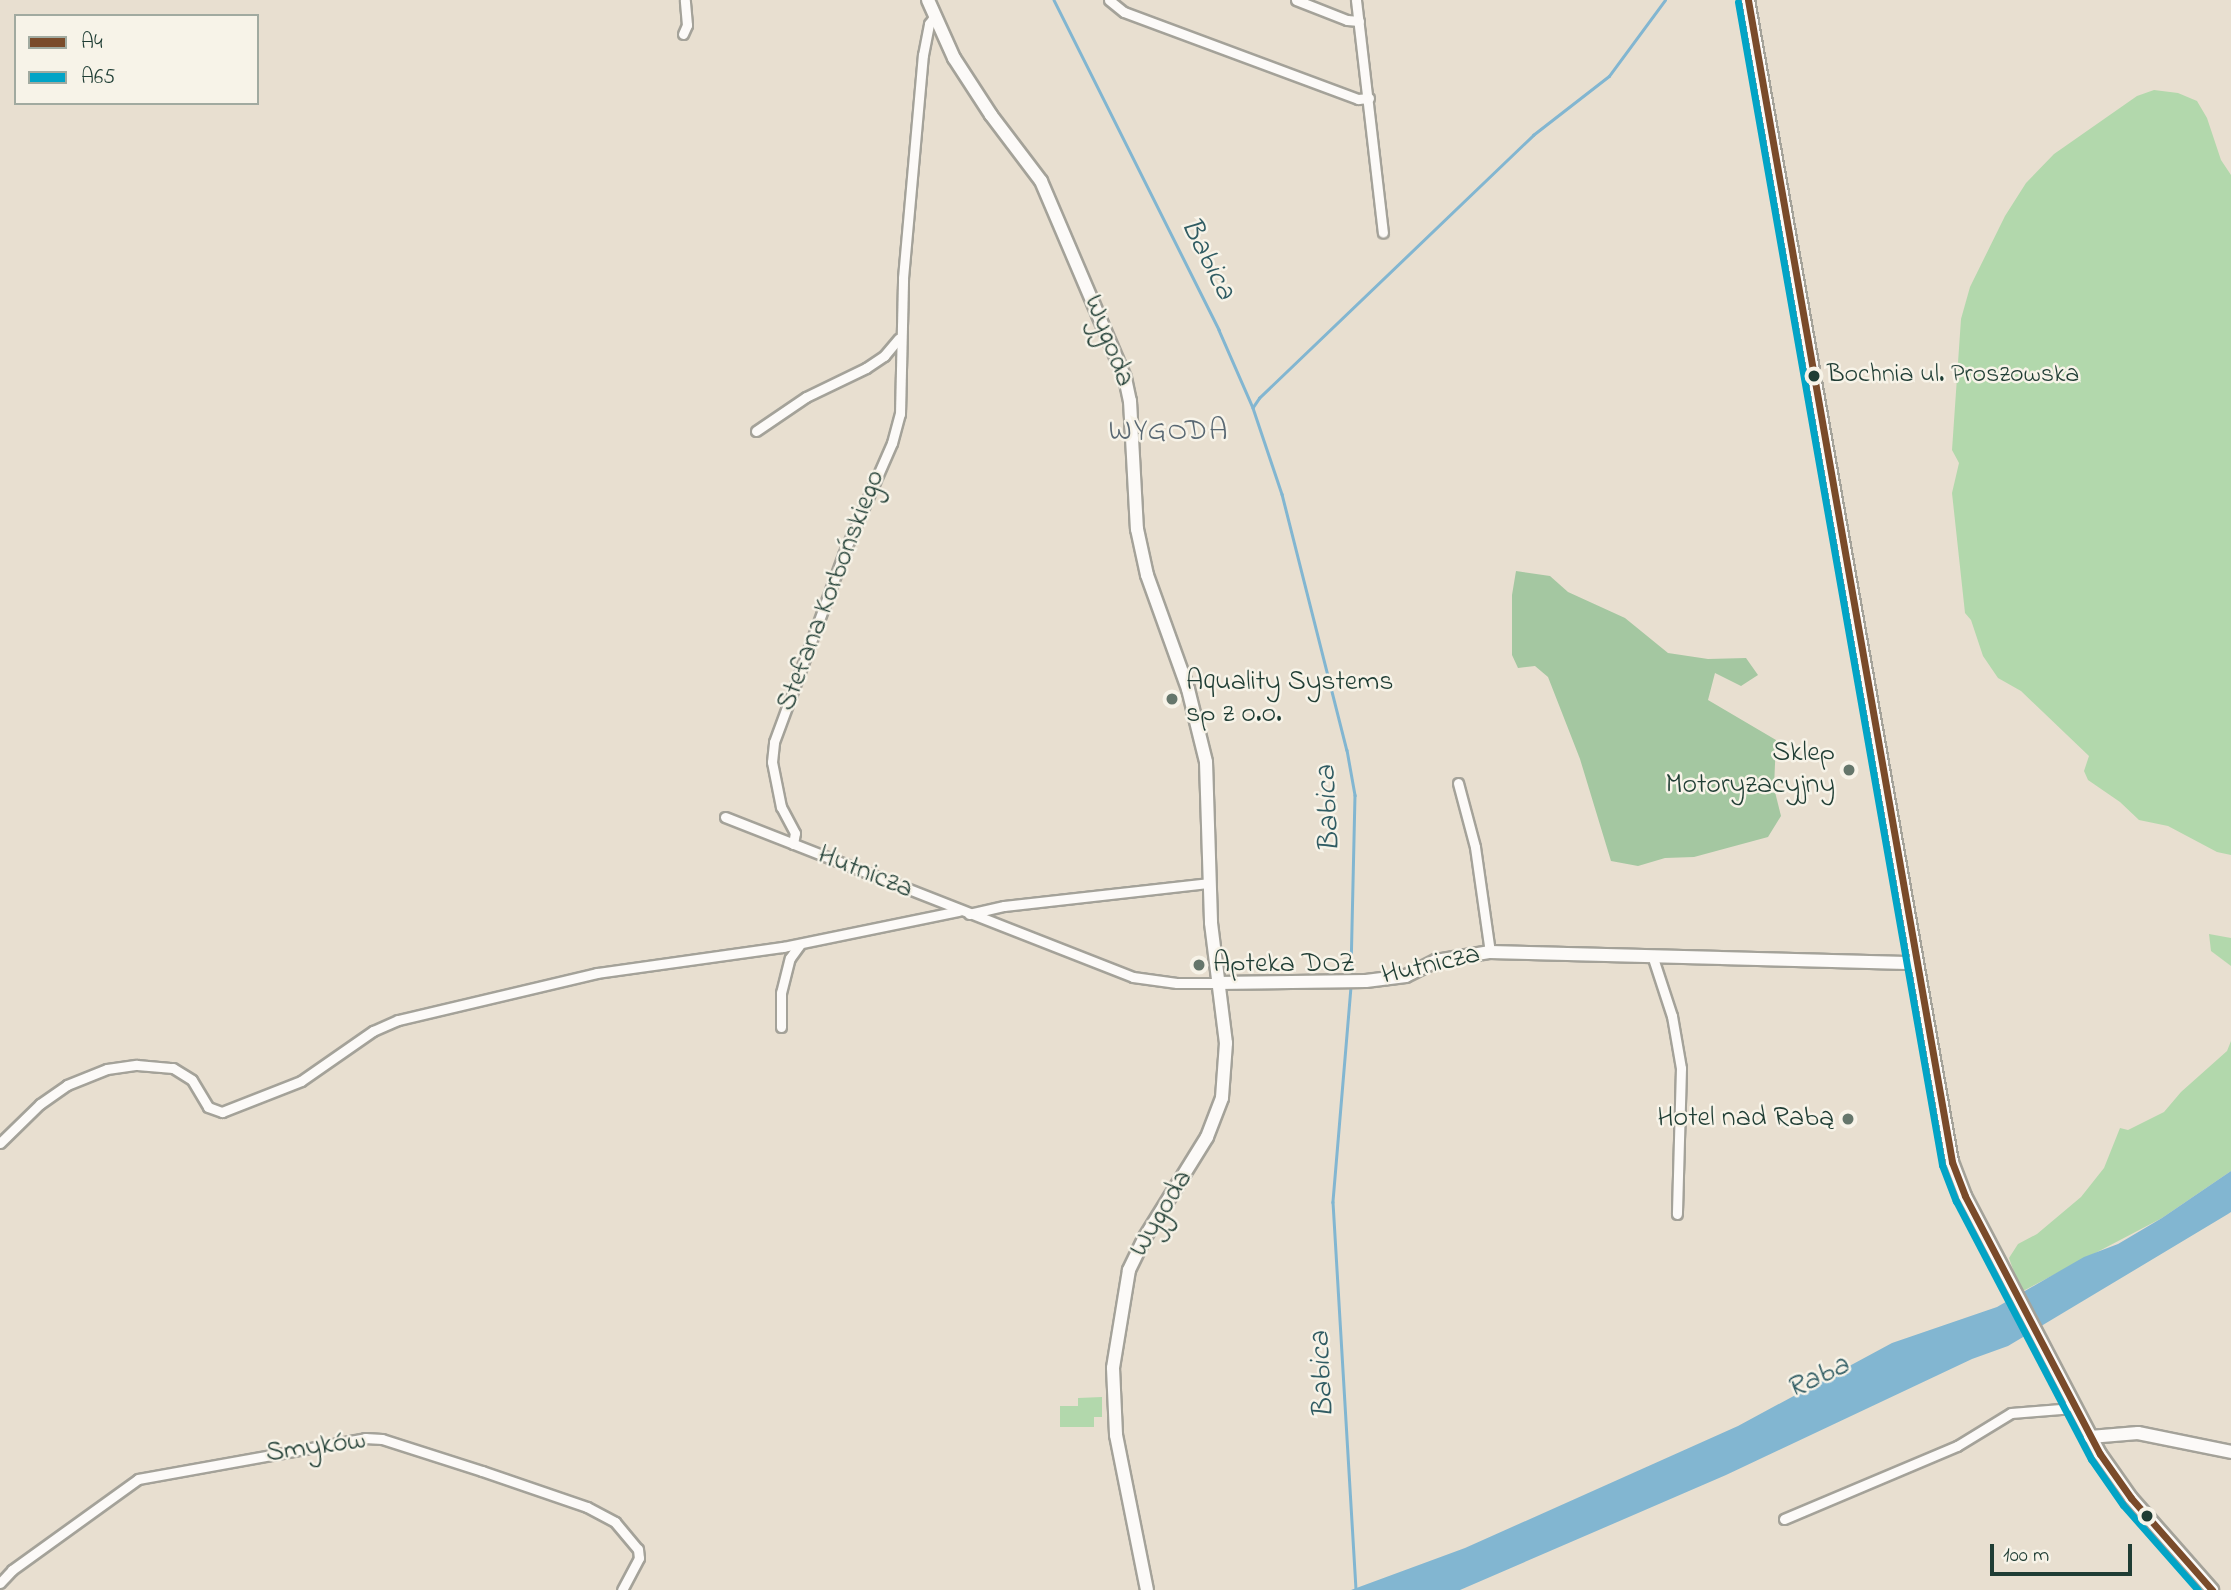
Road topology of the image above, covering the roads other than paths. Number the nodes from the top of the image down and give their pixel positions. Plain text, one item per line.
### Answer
1 (685, 0) edge
2 (928, 0) edge
3 (1109, 0) edge
4 (1296, 0) edge
5 (1356, 0) edge
6 (1748, 0) edge
7 (934, 16) junction
8 (1359, 21) junction
9 (683, 34) dead end
10 (1368, 98) junction
11 (1383, 232) dead end
12 (900, 337) junction
13 (756, 432) dead end
14 (1458, 783) dead end
15 (724, 817) dead end
16 (793, 844) junction
17 (1209, 883) junction
18 (958, 911) junction
19 (969, 914) junction
20 (802, 943) junction
21 (1490, 952) junction
22 (1653, 958) junction
23 (1916, 963) junction
24 (1217, 983) junction
25 (781, 1027) dead end
26 (0, 1143) edge
27 (1677, 1214) dead end
28 (2073, 1404) junction
29 (2090, 1437) junction
30 (2231, 1452) edge
31 (1784, 1519) dead end
32 (0, 1583) edge
33 (622, 1590) edge
34 (1147, 1590) edge
35 (2212, 1590) edge

1 - 9 street
2 - 7 street, Wygoda
3 - 10 street
4 - 8 street
5 - 8 street
6 - 23 street
7 - 12 street, Stefana Korbońskiego
7 - 17 street, Wygoda
8 - 10 street
10 - 11 street
12 - 13 street
12 - 16 street, Stefana Korbońskiego
14 - 21 street
15 - 16 street, Hutnicza
16 - 18 street, Hutnicza
17 - 19 street
17 - 24 street, Wygoda
18 - 19 street, Hutnicza
18 - 20 street
19 - 24 street, Hutnicza
20 - 25 street
20 - 26 street
21 - 22 street, Hutnicza
21 - 24 street, Hutnicza
22 - 23 street, Hutnicza
22 - 27 street
23 - 28 street
24 - 34 street, Wygoda
28 - 29 street
28 - 31 street
29 - 30 street
29 - 35 street
32 - 33 street, Smyków

